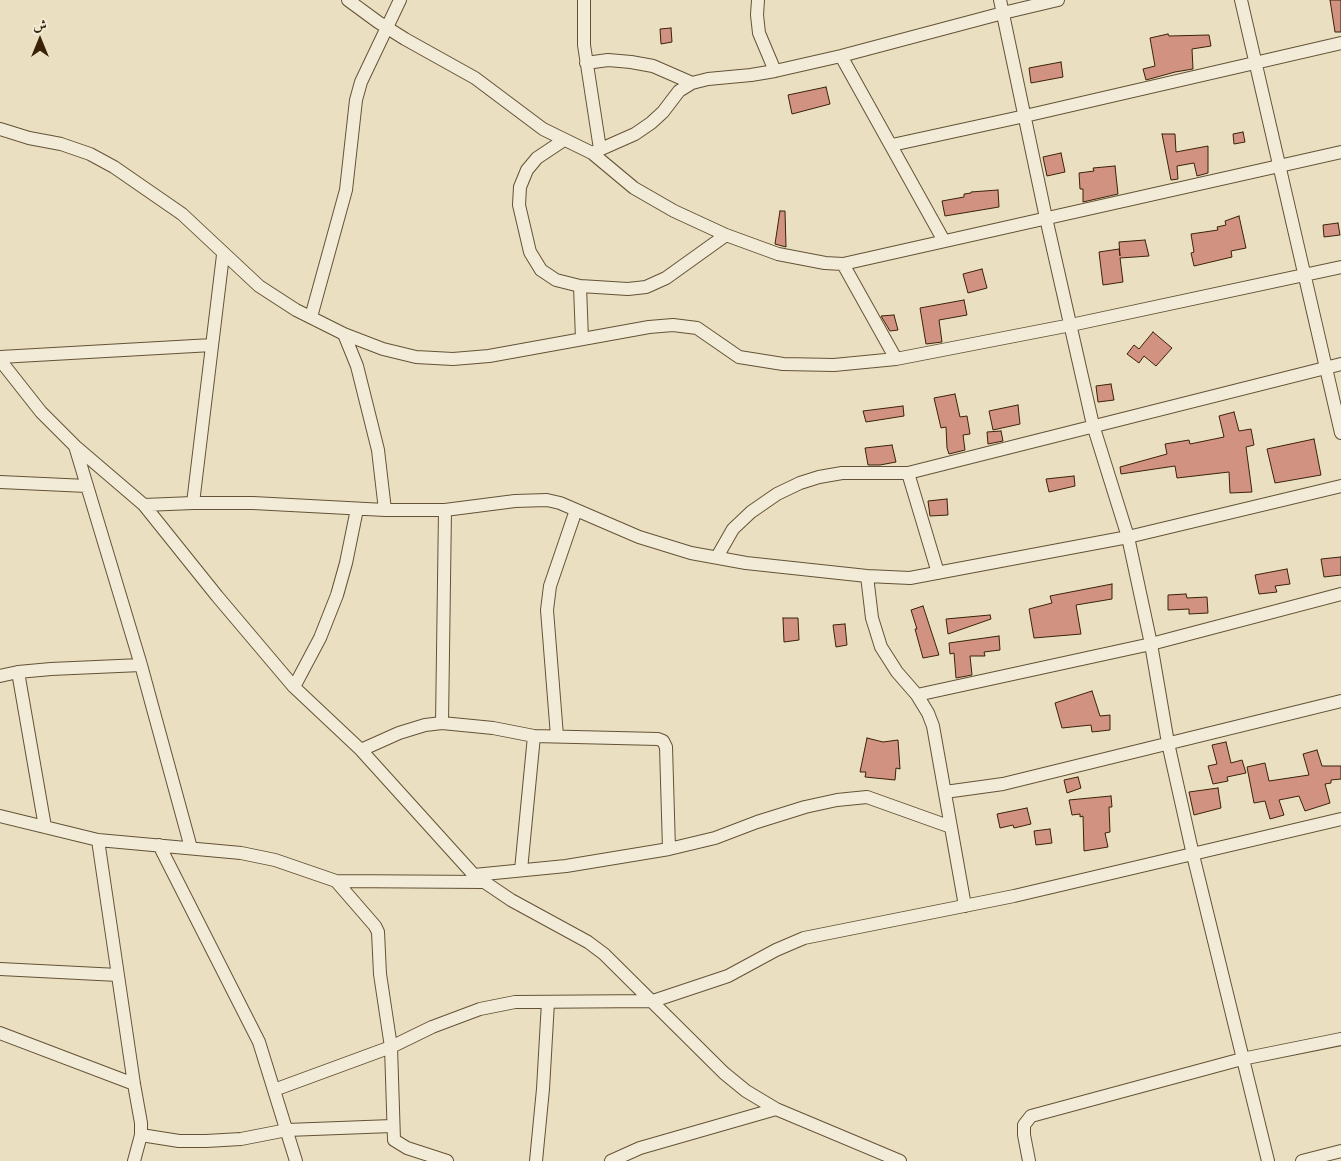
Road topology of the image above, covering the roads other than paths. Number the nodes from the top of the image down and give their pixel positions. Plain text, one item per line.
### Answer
1 (348, 0) edge
2 (400, 0) edge
3 (584, 0) edge
4 (758, 0) edge
5 (1000, 0) edge
6 (1058, 0) edge
7 (1241, 0) edge
8 (1003, 13) junction
9 (387, 28) junction
10 (1341, 43) edge
11 (842, 56) junction
12 (1256, 61) junction
13 (586, 63) junction
14 (775, 71) junction
15 (692, 83) junction
16 (1025, 116) junction
17 (0, 129) edge
18 (564, 140) junction
19 (892, 145) junction
20 (596, 151) junction
21 (1341, 152) edge
22 (1280, 166) junction
23 (1046, 218) junction
24 (726, 235) junction
25 (944, 241) junction
26 (224, 255) junction
27 (843, 264) junction
28 (1341, 267) edge
29 (1305, 275) junction
30 (580, 286) junction
31 (311, 317) junction
32 (1071, 325) junction
33 (344, 334) junction
34 (582, 339) junction
35 (212, 345) junction
36 (0, 359) edge
37 (896, 359) junction
38 (1341, 364) edge
39 (1326, 367) junction
40 (1093, 426) junction
41 (1341, 433) edge
42 (75, 446) junction
43 (908, 473) junction
44 (0, 482) edge
45 (87, 486) junction
46 (1341, 486) edge
47 (193, 502) junction
48 (144, 506) junction
49 (357, 509) junction
50 (384, 510) junction
51 (445, 510) junction
52 (576, 510) junction
53 (1128, 537) junction
54 (717, 558) junction
55 (938, 573) junction
56 (867, 576) junction
57 (1341, 594) edge
58 (1151, 644) junction
59 (141, 665) junction
60 (18, 672) junction
61 (0, 676) edge
62 (294, 687) junction
63 (917, 695) junction
64 (1341, 701) edge
65 (442, 724) junction
66 (534, 736) junction
67 (557, 736) junction
68 (1168, 743) junction
69 (361, 750) junction
70 (945, 792) junction
71 (0, 816) edge
72 (1341, 819) edge
73 (45, 827) junction
74 (951, 827) junction
75 (98, 840) junction
76 (159, 845) junction
77 (191, 848) junction
78 (669, 849) junction
79 (1192, 855) junction
80 (521, 870) junction
81 (479, 879) junction
82 (336, 881) junction
83 (965, 906) junction
84 (0, 969) edge
85 (118, 975) junction
86 (653, 1001) junction
87 (548, 1002) junction
88 (0, 1034) edge
89 (1341, 1039) edge
90 (391, 1047) junction
91 (1242, 1058) junction
92 (134, 1084) junction
93 (274, 1090) junction
94 (776, 1109) junction
95 (392, 1126) junction
96 (287, 1130) junction
97 (141, 1135) junction
98 (1341, 1151) edge
99 (134, 1161) edge
100 (296, 1161) edge
101 (447, 1161) edge
102 (536, 1161) edge
103 (611, 1161) edge
104 (900, 1161) edge
105 (1029, 1161) edge
106 (1268, 1161) edge
107 (1302, 1161) edge

1 - 9 street
2 - 9 street
3 - 13 street
4 - 14 street
5 - 8 street
6 - 8 street
7 - 12 street
8 - 11 street
8 - 16 street
9 - 18 street
9 - 31 street
10 - 12 street
11 - 14 street
11 - 19 street
12 - 16 street
12 - 22 street
13 - 15 street
13 - 20 street
14 - 15 street
15 - 20 street
16 - 19 street
16 - 23 street
17 - 26 street
18 - 20 street
18 - 30 street
19 - 25 street
20 - 24 street
21 - 22 street
22 - 23 street
22 - 29 street
23 - 25 street
23 - 32 street
24 - 27 street
24 - 30 street
25 - 27 street
26 - 31 street
26 - 35 street
27 - 37 street
28 - 29 street
29 - 32 street
29 - 39 street
30 - 34 street
31 - 33 street
32 - 37 street
32 - 40 street
33 - 34 street
33 - 50 street
34 - 37 street
35 - 36 street
35 - 47 street
36 - 42 street
38 - 39 street
39 - 40 street
39 - 41 street
40 - 43 street
40 - 53 street
42 - 45 street
42 - 48 street
43 - 54 street
43 - 55 street
44 - 45 street
45 - 59 street
46 - 53 street
47 - 48 street
47 - 49 street
48 - 62 street
49 - 50 street
49 - 62 street
50 - 51 street
51 - 52 street
51 - 65 street
52 - 54 street
52 - 67 street
53 - 55 street
53 - 58 street
54 - 56 street
55 - 56 street
56 - 63 street
57 - 58 street
58 - 63 street
58 - 68 street
59 - 60 street
59 - 77 street
60 - 61 street
60 - 73 street
62 - 69 street
63 - 70 street
64 - 68 street
65 - 66 street
65 - 69 street
66 - 67 street
66 - 80 street
67 - 78 street
68 - 70 street
68 - 79 street
69 - 81 street
70 - 74 street
71 - 73 street
72 - 79 street
73 - 75 street
74 - 78 street
74 - 83 street
75 - 76 street
75 - 85 street
76 - 77 street
76 - 93 street
77 - 82 street
78 - 80 street
79 - 83 street
79 - 91 street
80 - 81 street
81 - 82 street
81 - 86 street
82 - 90 street
83 - 86 street
84 - 85 street
85 - 92 street
86 - 87 street
86 - 94 street
87 - 90 street
87 - 102 street
88 - 92 street
89 - 91 street
90 - 93 street
90 - 95 street
91 - 105 street
91 - 106 street
92 - 97 street
93 - 96 street
94 - 103 street
94 - 104 street
95 - 96 street
95 - 101 street
96 - 97 street
96 - 100 street
97 - 99 street
98 - 107 street

